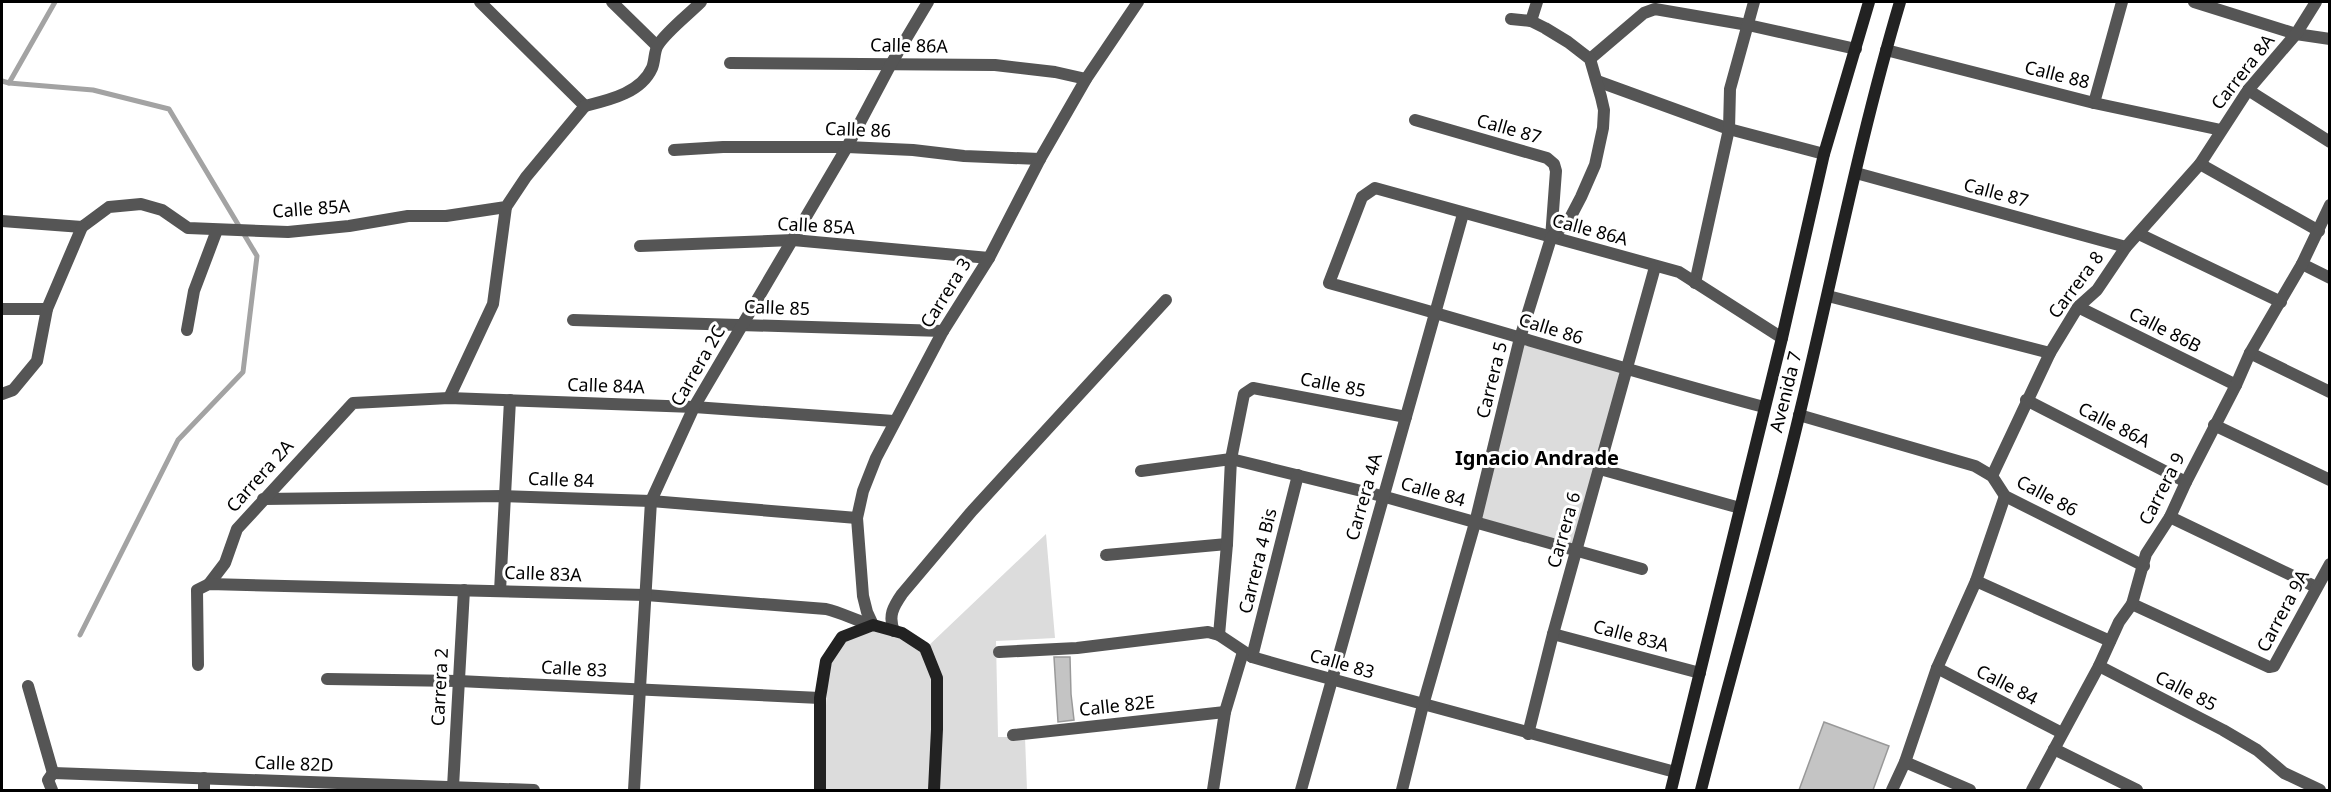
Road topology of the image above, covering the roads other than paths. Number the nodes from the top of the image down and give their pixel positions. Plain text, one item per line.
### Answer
1 (480, 2) edge
2 (612, 2) edge
3 (701, 2) edge
4 (928, 2) edge
5 (1138, 2) edge
6 (1537, 2) edge
7 (1754, 2) edge
8 (1869, 2) edge
9 (1900, 2) edge
10 (2122, 2) edge
11 (2194, 2) edge
12 (2316, 2) edge
13 (1511, 20) dead end
14 (1531, 21) junction
15 (1748, 25) junction
16 (2296, 34) junction
17 (2330, 39) edge
18 (657, 46) junction
19 (1856, 49) junction
20 (1886, 50) junction
21 (1590, 59) junction
22 (730, 63) dead end
23 (891, 64) junction
24 (1086, 79) junction
25 (1597, 81) junction
26 (2248, 90) junction
27 (2094, 103) junction
28 (585, 106) junction
29 (1415, 120) dead end
30 (1729, 129) junction
31 (2221, 130) junction
32 (2330, 142) edge
33 (847, 147) junction
34 (674, 150) dead end
35 (1824, 154) junction
36 (1040, 159) junction
37 (2200, 164) junction
38 (1856, 173) junction
39 (2330, 205) edge
40 (506, 207) junction
41 (1463, 214) junction
42 (2, 221) edge
43 (82, 227) junction
44 (217, 230) junction
45 (2319, 231) junction
46 (2139, 234) junction
47 (1551, 238) junction
48 (793, 240) junction
49 (640, 246) dead end
50 (2126, 248) junction
51 (989, 258) junction
52 (2302, 264) junction
53 (1654, 267) junction
54 (2330, 278) edge
55 (1329, 283) joint
56 (1695, 283) junction
57 (1828, 296) junction
58 (1167, 300) dead end
59 (2281, 302) junction
60 (2078, 307) junction
61 (2, 309) edge
62 (47, 309) junction
63 (1434, 312) junction
64 (573, 320) dead end
65 (743, 325) junction
66 (187, 330) dead end
67 (943, 331) junction
68 (1520, 338) junction
69 (1782, 338) junction
70 (2050, 353) junction
71 (2250, 353) junction
72 (1626, 370) junction
73 (2236, 386) junction
74 (2330, 392) edge
75 (2, 394) edge
76 (449, 398) junction
77 (510, 400) junction
78 (2026, 400) junction
79 (353, 403) joint
80 (694, 407) junction
81 (1764, 407) junction
82 (1799, 416) junction
83 (1406, 417) junction
84 (894, 421) junction
85 (2214, 425) junction
86 (1231, 459) junction
87 (1600, 469) junction
88 (1142, 471) dead end
89 (1298, 475) junction
90 (1992, 476) junction
91 (2330, 480) edge
92 (2186, 482) junction
93 (1382, 495) junction
94 (504, 496) junction
95 (2005, 496) junction
96 (263, 499) junction
97 (651, 501) junction
98 (1740, 508) junction
99 (2170, 517) junction
100 (857, 518) junction
101 (1475, 522) junction
102 (1227, 544) junction
103 (1577, 550) junction
104 (1106, 555) dead end
105 (2330, 564) edge
106 (2144, 566) junction
107 (1642, 569) dead end
108 (1976, 581) junction
109 (209, 584) junction
110 (2316, 587) junction
111 (464, 590) junction
112 (500, 591) junction
113 (646, 595) junction
114 (2132, 604) junction
115 (873, 625) junction
116 (894, 631) junction
117 (1553, 634) junction
118 (1219, 635) junction
119 (2110, 641) junction
120 (999, 652) dead end
121 (1248, 654) junction
122 (198, 665) dead end
123 (2099, 666) junction
124 (1937, 668) junction
125 (1700, 673) junction
126 (327, 679) dead end
127 (1333, 680) junction
128 (459, 681) junction
129 (28, 686) dead end
130 (640, 690) junction
131 (820, 698) junction
132 (1423, 705) junction
133 (1225, 712) junction
134 (2062, 733) junction
135 (1528, 734) junction
136 (1012, 735) dead end
137 (2054, 749) junction
138 (1905, 762) junction
139 (1675, 772) junction
140 (53, 773) junction
141 (204, 784) edge
142 (383, 788) edge
143 (453, 788) junction
144 (52, 790) edge
145 (534, 790) edge
146 (634, 790) edge
147 (820, 790) edge
148 (934, 790) edge
149 (1213, 790) edge
150 (1301, 790) edge
151 (1402, 790) edge
152 (1671, 790) edge
153 (1701, 790) edge
154 (1892, 790) edge
155 (1970, 790) edge
156 (2032, 790) edge
157 (2137, 790) edge
158 (2320, 790) edge

1 - 28 street
2 - 18 street
3 - 18 street
4 - 23 street, Carrera 2C
5 - 24 street, Carrera 3
6 - 14 street
7 - 15 street
8 - 19 main road, Avenida 7
9 - 20 main road, Avenida 7
10 - 27 street
11 - 16 street
12 - 16 street, Carrera 8A
13 - 14 street
14 - 21 street
15 - 19 street
15 - 21 street
15 - 30 street
16 - 17 street
16 - 26 street, Carrera 8A
18 - 28 street
19 - 35 main road, Avenida 7
20 - 27 street, Calle 88
20 - 38 main road, Avenida 7
21 - 25 street, Carrera 5
22 - 23 street, Calle 86A
23 - 24 street, Calle 86A
23 - 33 street, Carrera 2C
24 - 36 street, Carrera 3
25 - 30 street
25 - 47 street, Carrera 5
26 - 31 street, Carrera 8A
26 - 32 street
27 - 31 street, Calle 88
28 - 40 street
29 - 47 street, Calle 87
30 - 35 street
30 - 56 street
31 - 37 street, Carrera 8A
33 - 34 street, Calle 86
33 - 36 street, Calle 86
33 - 48 street, Carrera 2C
35 - 69 main road, Avenida 7
36 - 51 street, Carrera 3
37 - 45 street
37 - 46 street, Carrera 8
38 - 50 street, Calle 87
38 - 57 main road, Avenida 7
39 - 45 street, Carrera 9
40 - 44 street, Calle 85A
40 - 76 street
41 - 47 street, Calle 86A
41 - 55 street, Calle 86A
41 - 63 street, Carrera 4A
42 - 43 street
43 - 44 street, Calle 85A
43 - 62 street
44 - 66 street
45 - 52 street, Carrera 9
46 - 50 street, Carrera 8
46 - 59 street
47 - 53 street, Calle 86A
47 - 68 street, Carrera 5
48 - 49 street, Calle 85A
48 - 51 street, Calle 85A
48 - 65 street, Carrera 2C
50 - 60 street, Carrera 8
51 - 67 street, Carrera 3
52 - 54 street
52 - 59 street, Carrera 9
53 - 56 street, Calle 86A
53 - 72 street, Carrera 6
55 - 63 street, Calle 86
56 - 69 street, Calle 86A
57 - 70 street
57 - 82 main road, Avenida 7
58 - 116 street
59 - 71 street, Carrera 9
60 - 70 street, Carrera 8
60 - 73 street, Calle 86B
61 - 62 street
62 - 75 street
63 - 68 street, Calle 86
63 - 83 street, Carrera 4A
64 - 65 street, Calle 85
65 - 67 street, Calle 85
65 - 80 street, Carrera 2C
67 - 84 street, Carrera 3
68 - 72 street, Calle 86
68 - 101 street, Carrera 5
69 - 81 main road, Avenida 7
70 - 78 street, Carrera 8
71 - 73 street, Carrera 9
71 - 74 street
72 - 81 street, Calle 86
72 - 87 street, Carrera 6
73 - 85 street, Carrera 9
76 - 77 street, Calle 84A
76 - 79 street, Calle 84A
77 - 80 street, Calle 84A
77 - 94 street
78 - 90 street, Carrera 8
78 - 92 street, Calle 86A
79 - 96 street, Carrera 2A
80 - 84 street, Calle 84A
80 - 97 street, Carrera 2C
81 - 98 main road, Avenida 7
82 - 90 street, Calle 86
82 - 153 main road, Avenida 7
83 - 86 street, Calle 85
83 - 93 street, Carrera 4A
84 - 100 street, Carrera 3
85 - 91 street
85 - 92 street, Carrera 9
86 - 88 street, Calle 84
86 - 89 street, Calle 84
86 - 102 street
87 - 98 street
87 - 103 street, Carrera 6
89 - 93 street, Calle 84
89 - 121 street, Carrera 4 Bis
90 - 95 street, Calle 86
92 - 99 street, Carrera 9
93 - 101 street, Calle 84
93 - 127 street, Carrera 4A
94 - 96 street, Calle 84
94 - 97 street, Calle 84
94 - 112 street
95 - 106 street, Calle 86
95 - 108 street
96 - 109 street, Carrera 2A
97 - 100 street, Calle 84
97 - 113 street, Carrera 2C
98 - 125 main road, Avenida 7
99 - 106 street, Carrera 9
99 - 110 street
100 - 115 street, Carrera 3
101 - 103 street, Calle 84
101 - 132 street, Carrera 5
102 - 104 street
102 - 118 street
103 - 107 street, Calle 84
103 - 117 street, Carrera 6
105 - 110 street, Carrera 9A
106 - 114 street, Carrera 9
108 - 119 street
108 - 124 street
109 - 111 street, Calle 83A
109 - 122 street
110 - 114 street, Carrera 9A
111 - 112 street, Calle 83A
111 - 128 street, Carrera 2
112 - 113 street, Calle 83A
113 - 115 street, Calle 83A
113 - 130 street, Carrera 2C
114 - 119 street, Carrera 9
115 - 116 main road
115 - 131 main road
116 - 148 main road
117 - 125 street, Calle 83A
117 - 135 street, Carrera 6
118 - 120 street
118 - 121 street, Calle 83
119 - 123 street, Carrera 9
121 - 127 street, Calle 83
121 - 133 street
123 - 134 street, Carrera 9
123 - 158 street, Calle 85
124 - 134 street, Calle 84
124 - 138 street
125 - 139 main road, Avenida 7
126 - 128 street, Calle 83
127 - 132 street, Calle 83
127 - 150 street, Carrera 4A
128 - 130 street, Calle 83
128 - 143 street, Carrera 2
129 - 140 street
130 - 131 street, Calle 83
130 - 146 street, Carrera 2C
131 - 147 main road
132 - 135 street, Calle 83
132 - 151 street, Carrera 5
133 - 136 street, Calle 82E
133 - 149 street
134 - 137 street, Carrera 9
135 - 139 street, Calle 83
137 - 156 street, Carrera 9
137 - 157 street
138 - 154 street
138 - 155 street
139 - 152 main road, Avenida 7
140 - 141 street, Calle 82D
140 - 144 street
141 - 142 street, Calle 82D
142 - 143 street, Calle 82D
143 - 145 street, Calle 82D

